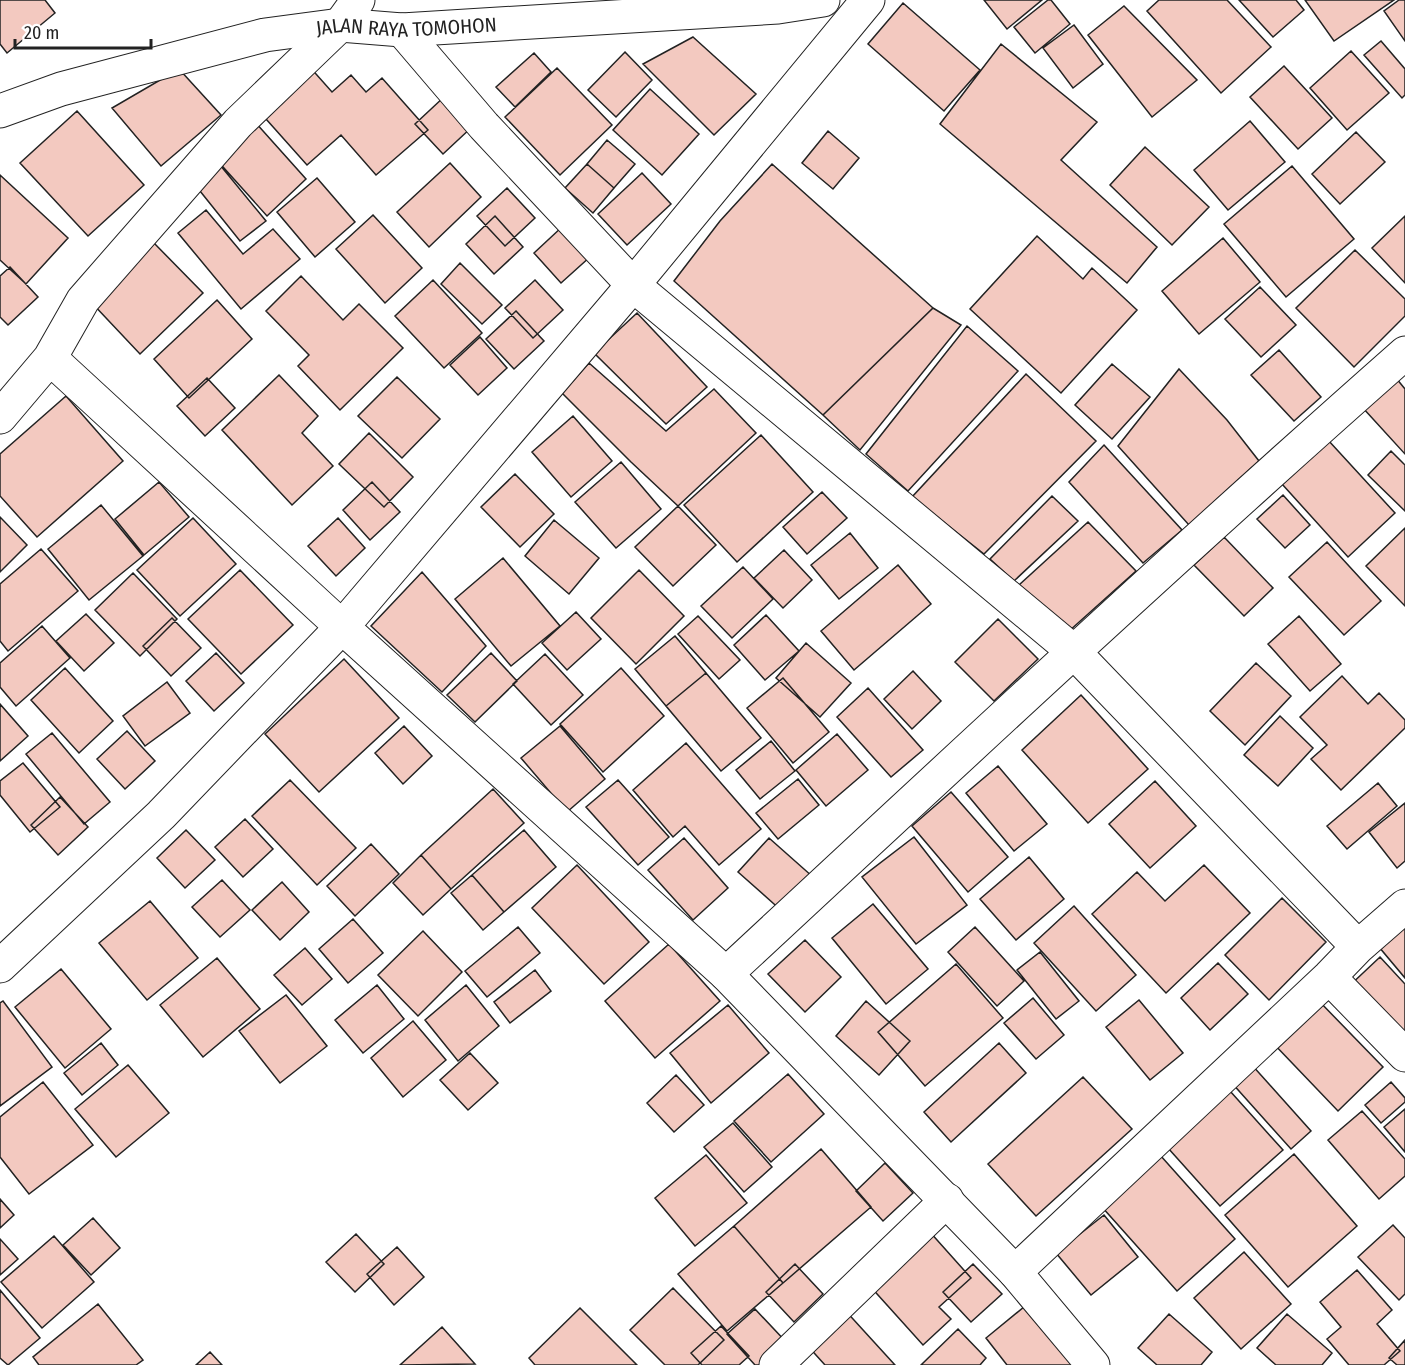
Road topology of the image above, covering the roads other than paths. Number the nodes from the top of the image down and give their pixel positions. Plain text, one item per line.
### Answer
1 (824, 0) edge
2 (868, 0) edge
3 (349, 13) edge
4 (402, 30) junction
5 (0, 111) edge
6 (633, 285) junction
7 (1405, 352) edge
8 (50, 358) junction
9 (0, 417) edge
10 (342, 627) junction
11 (1073, 651) junction
12 (1405, 906) edge
13 (1358, 948) junction
14 (0, 966) edge
15 (726, 974) junction
16 (1329, 977) junction
17 (1405, 1055) edge
18 (946, 1200) junction
19 (1015, 1272) junction
20 (776, 1365) edge
21 (1093, 1365) edge

1 - 4 main road, JALAN RAYA TOMOHON
2 - 6 main road
3 - 4 main road, JALAN RAYA TOMOHON
3 - 5 main road, JALAN RAYA TOMOHON
3 - 8 main road
4 - 6 main road
6 - 10 main road
6 - 11 main road
7 - 11 main road
8 - 9 main road
8 - 10 main road
10 - 14 main road
10 - 15 main road
11 - 13 main road
11 - 15 main road
12 - 13 main road
13 - 16 main road
15 - 18 main road
16 - 17 main road
16 - 19 main road
18 - 19 main road
18 - 20 main road
19 - 21 main road

